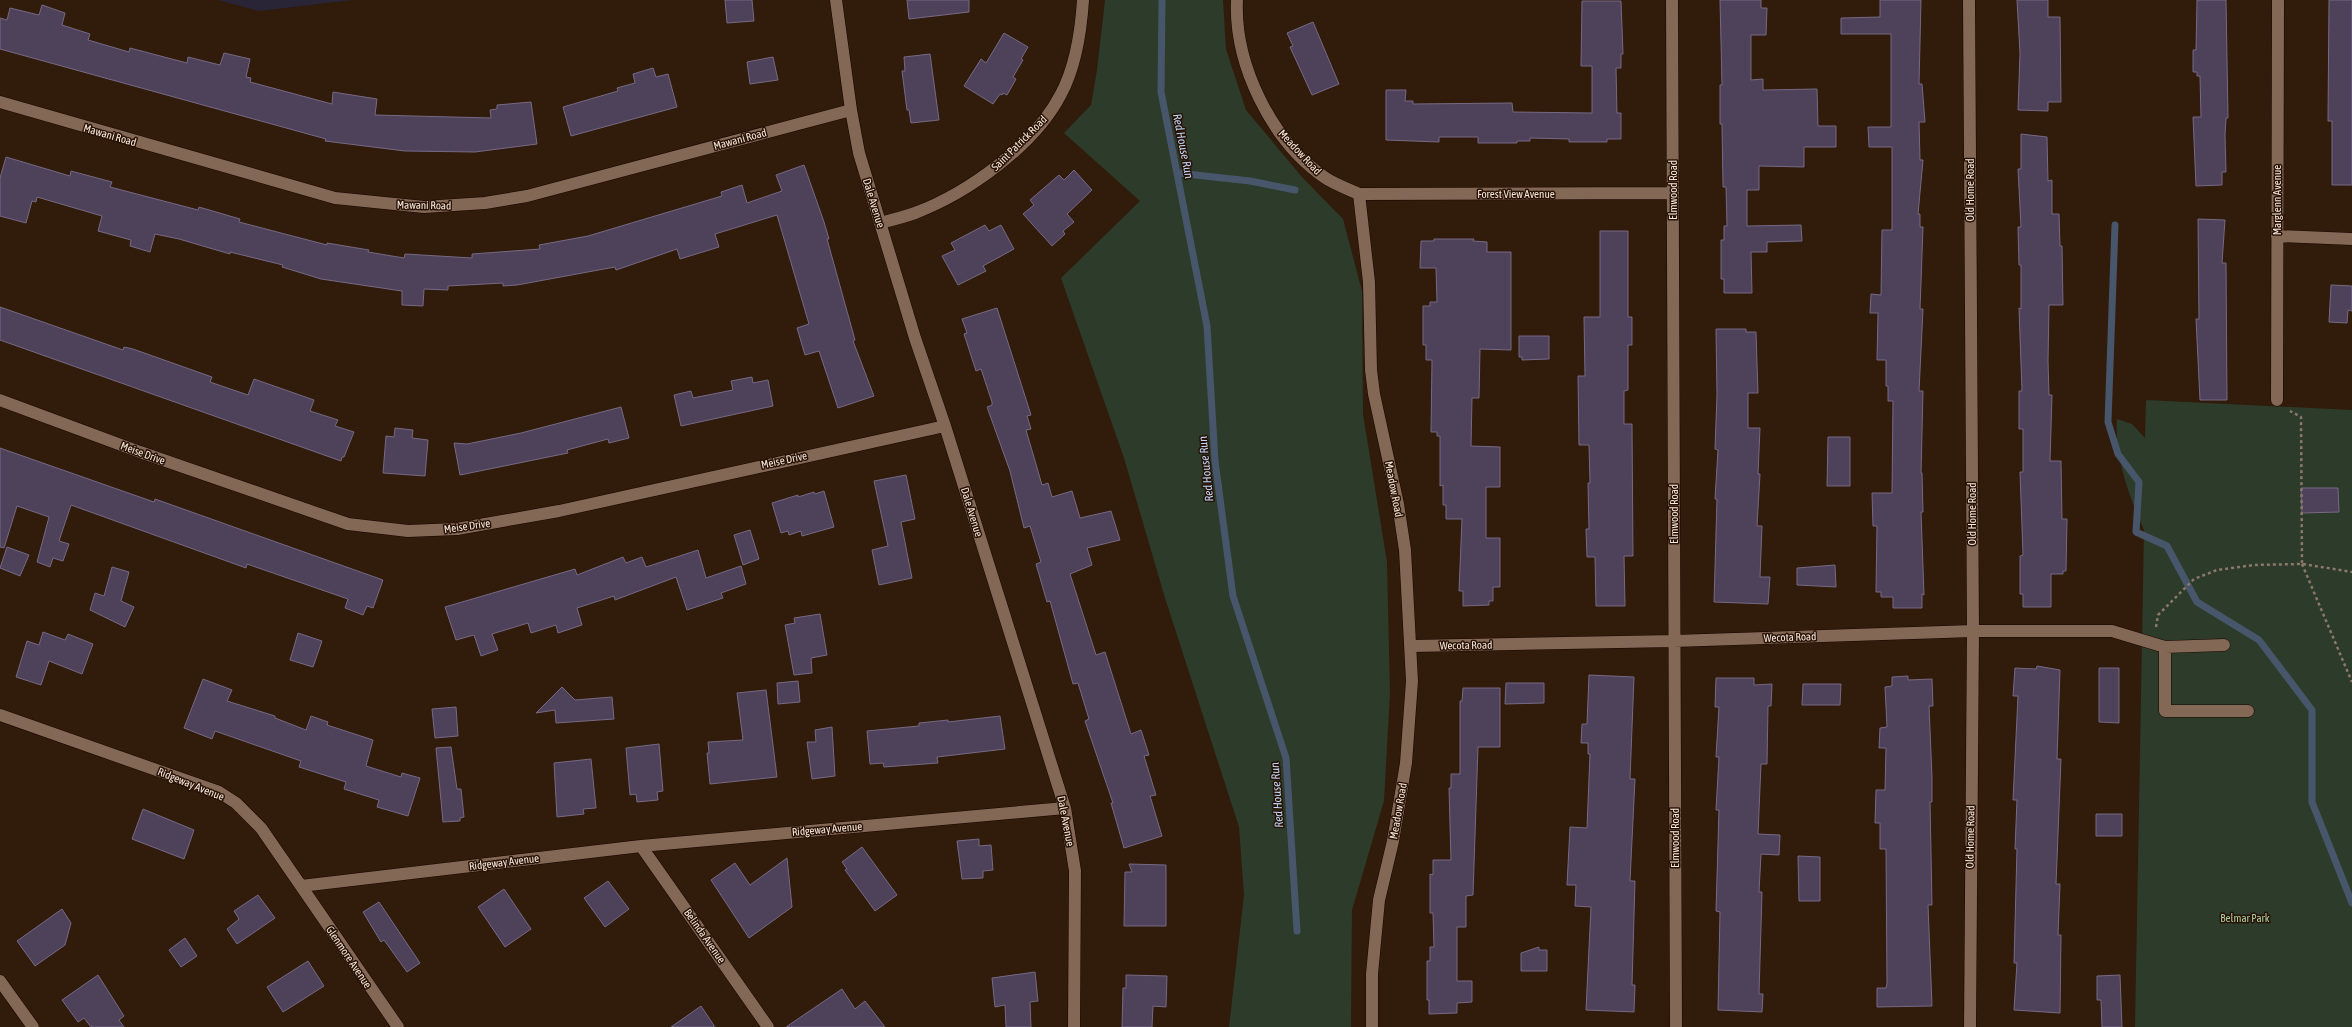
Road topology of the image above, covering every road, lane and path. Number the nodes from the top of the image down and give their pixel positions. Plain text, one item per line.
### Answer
1 (836, 0) edge
2 (1083, 0) edge
3 (1237, 0) edge
4 (1672, 0) edge
5 (1969, 0) edge
6 (2278, 0) edge
7 (0, 102) edge
8 (851, 110) junction
9 (1673, 193) junction
10 (1359, 194) junction
11 (880, 223) junction
12 (2277, 236) junction
13 (2352, 239) edge
14 (0, 400) edge
15 (2277, 400) dead end
16 (2301, 417) dead end
17 (945, 426) junction
18 (2302, 564) junction
19 (2352, 572) edge
20 (1973, 631) junction
21 (1674, 641) junction
22 (2153, 643) junction
23 (2224, 645) dead end
24 (1412, 646) junction
25 (2165, 647) junction
26 (2352, 682) edge
27 (2248, 711) dead end
28 (0, 715) edge
29 (1065, 808) junction
30 (641, 846) junction
31 (301, 886) junction
32 (0, 981) edge
33 (33, 1027) edge
34 (398, 1027) edge
35 (768, 1027) edge
36 (1074, 1027) edge
37 (1372, 1027) edge
38 (1676, 1027) edge
39 (1970, 1027) edge

1 - 8 street, Dale Avenue
2 - 11 street, Saint Patrick Road
3 - 10 street, Meadow Road
4 - 9 street, Elmwood Road
5 - 20 street, Old Home Road
6 - 12 street, Marglenn Avenue
7 - 8 street, Mawani Road
8 - 11 street, Dale Avenue
9 - 10 street, Forest View Avenue
9 - 21 street, Elmwood Road
10 - 24 street, Meadow Road
11 - 17 street, Dale Avenue
12 - 13 street
12 - 15 street, Marglenn Avenue
14 - 17 street, Meise Drive
16 - 18 path
17 - 29 street, Dale Avenue
18 - 19 path
18 - 22 path
18 - 26 path
20 - 21 street, Wecota Road
20 - 22 street, Wecota Road
20 - 39 street, Old Home Road
21 - 24 street, Wecota Road
21 - 38 street, Elmwood Road
22 - 25 street, Wecota Road
23 - 25 street
24 - 37 street, Meadow Road
25 - 27 street
28 - 31 street, Ridgeway Avenue
29 - 30 street, Ridgeway Avenue
29 - 36 street, Dale Avenue
30 - 31 street, Ridgeway Avenue
30 - 35 street, Belinda Avenue
31 - 34 street, Glenmore Avenue
32 - 33 street

